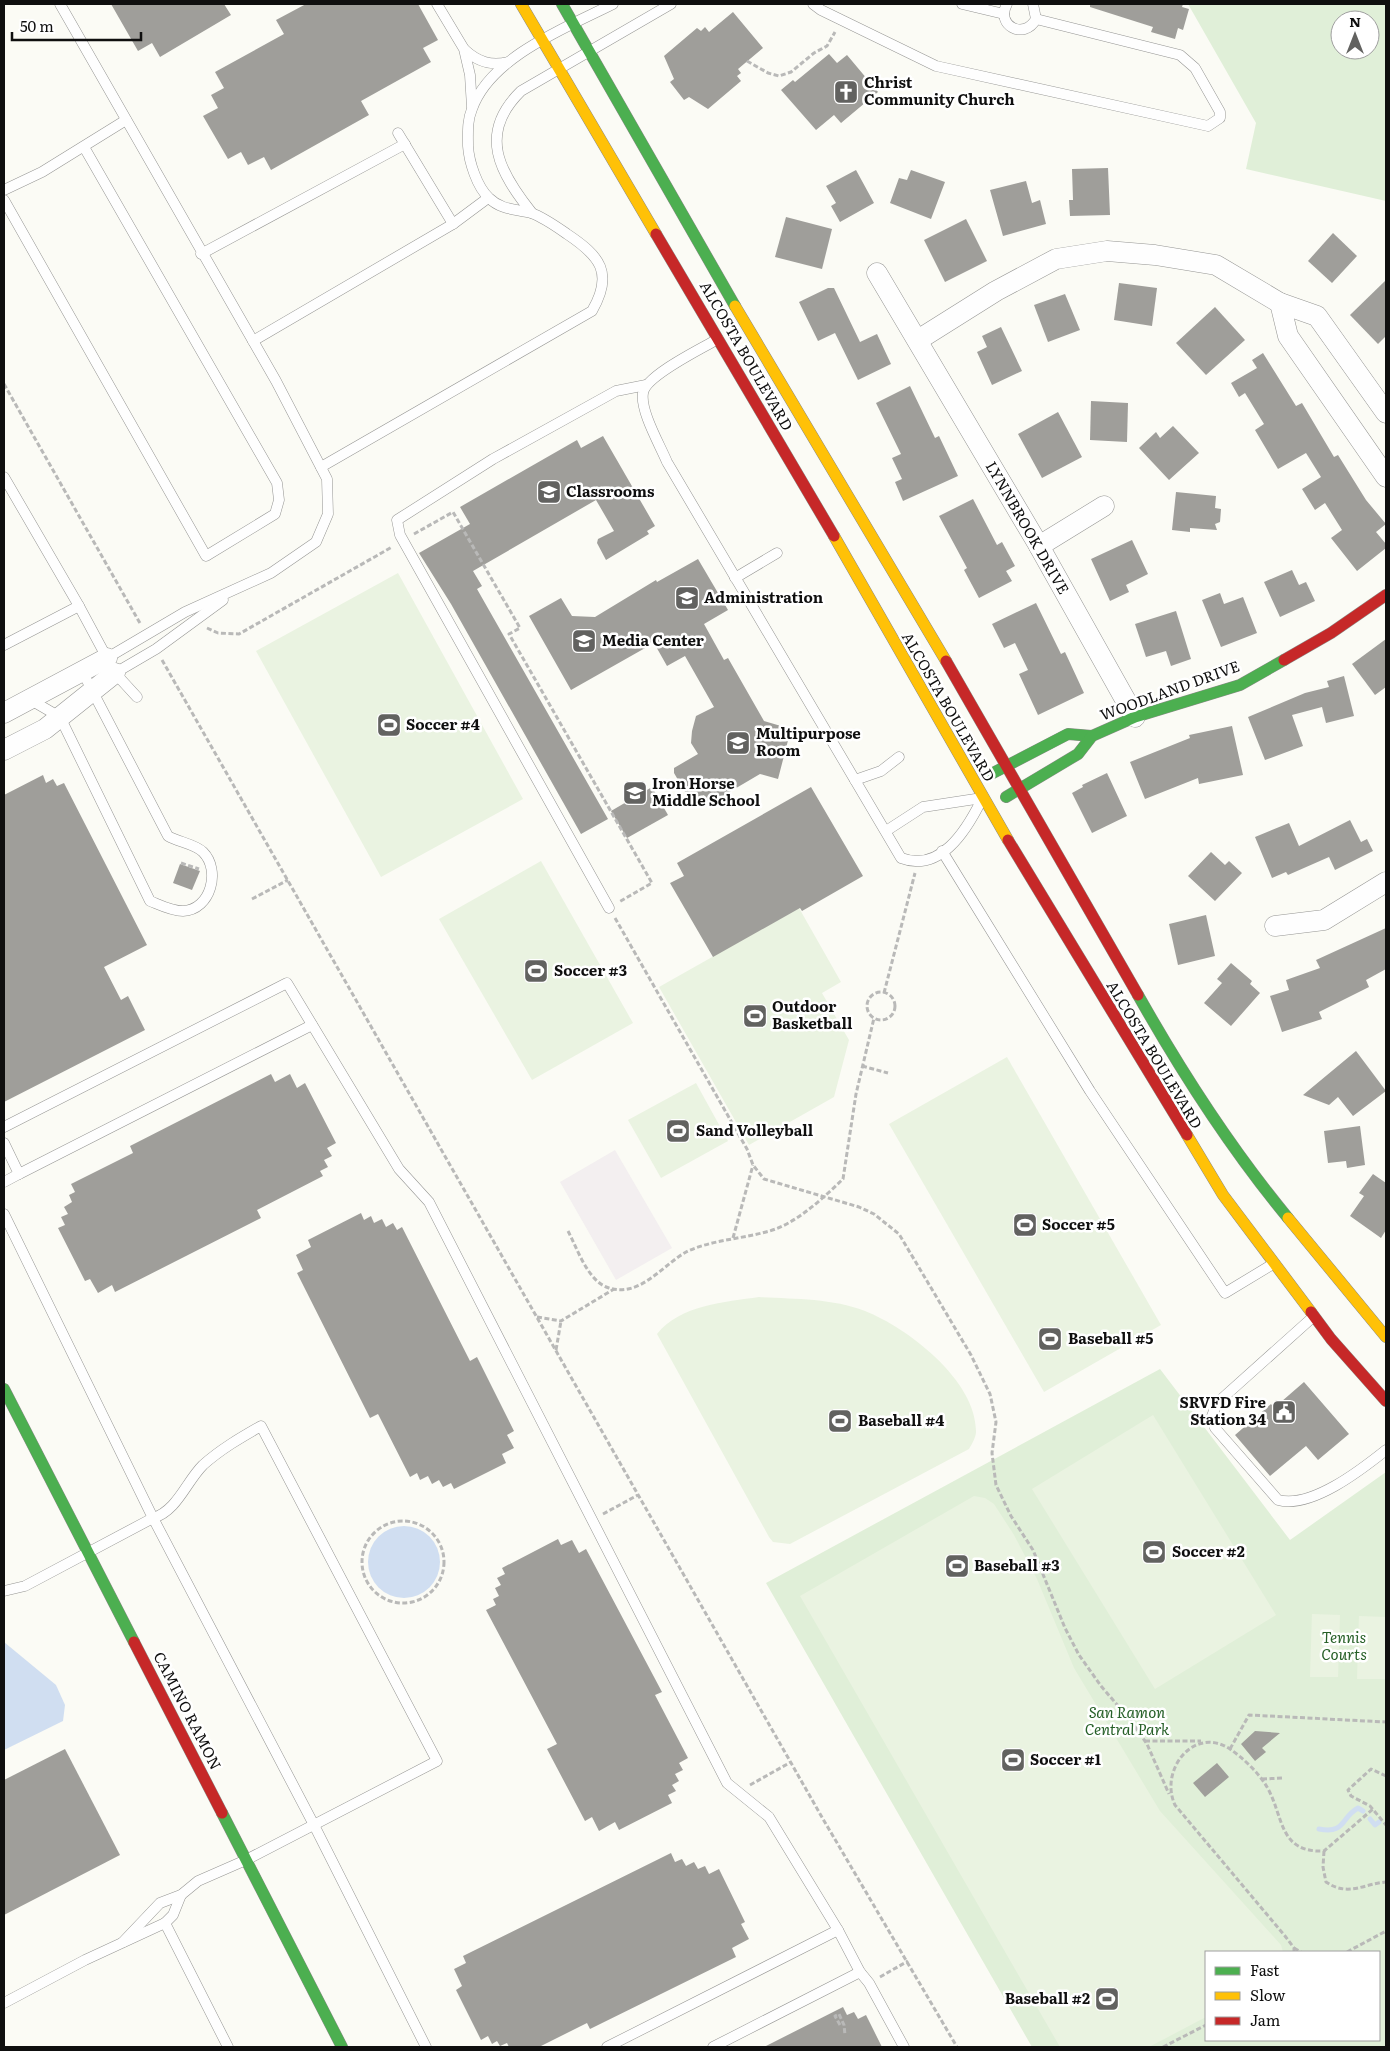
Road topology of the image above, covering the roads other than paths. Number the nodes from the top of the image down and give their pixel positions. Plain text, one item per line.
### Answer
1 (60, 4) edge
2 (437, 4) edge
3 (521, 4) edge
4 (562, 4) edge
5 (612, 4) edge
6 (671, 4) edge
7 (813, 4) edge
8 (962, 4) edge
9 (1033, 4) edge
10 (1006, 9) edge
11 (1036, 19) junction
12 (573, 24) junction
13 (542, 40) junction
14 (464, 49) junction
15 (589, 51) junction
16 (511, 62) junction
17 (559, 69) junction
18 (472, 108) junction
19 (126, 120) junction
20 (398, 133) dead end
21 (405, 144) junction
22 (84, 147) junction
23 (4, 190) edge
24 (488, 198) junction
25 (4, 200) edge
26 (532, 214) junction
27 (453, 224) junction
28 (201, 254) junction
29 (877, 273) dead end
30 (1280, 303) junction
31 (718, 339) junction
32 (918, 340) junction
33 (253, 341) junction
34 (646, 385) junction
35 (1386, 413) edge
36 (321, 467) junction
37 (4, 477) edge
38 (1386, 477) edge
39 (1104, 506) dead end
40 (1038, 546) junction
41 (777, 553) dead end
42 (734, 578) junction
43 (238, 589) junction
44 (1386, 595) edge
45 (79, 606) junction
46 (4, 645) edge
47 (111, 666) junction
48 (82, 672) junction
49 (92, 691) junction
50 (137, 698) dead end
51 (29, 699) junction
52 (4, 713) edge
53 (60, 717) junction
54 (1135, 717) junction
55 (1092, 736) junction
56 (4, 750) edge
57 (899, 757) dead end
58 (1007, 765) junction
59 (855, 780) junction
60 (974, 783) junction
61 (1020, 787) junction
62 (982, 798) junction
63 (989, 808) junction
64 (886, 831) junction
65 (942, 851) junction
66 (1386, 882) edge
67 (609, 908) dead end
68 (1275, 926) dead end
69 (312, 1025) junction
70 (4, 1127) edge
71 (4, 1143) edge
72 (19, 1174) junction
73 (4, 1182) edge
74 (4, 1214) edge
75 (1274, 1263) junction
76 (1314, 1316) junction
77 (1386, 1337) edge
78 (4, 1389) edge
79 (1386, 1401) edge
80 (1386, 1450) edge
81 (153, 1518) junction
82 (88, 1552) junction
83 (4, 1591) edge
84 (314, 1825) junction
85 (246, 1860) junction
86 (181, 1895) junction
87 (165, 1923) junction
88 (838, 1930) junction
89 (123, 1942) junction
90 (860, 1972) junction
91 (4, 2003) edge
92 (228, 2047) edge
93 (342, 2047) edge
94 (426, 2047) edge
95 (607, 2047) edge
96 (714, 2047) edge
97 (904, 2047) edge

1 - 19 lane
2 - 14 lane
3 - 13 main road, ALCOSTA BOULEVARD
4 - 12 main road, ALCOSTA BOULEVARD
5 - 12 lane
6 - 15 lane
7 - 11 lane
8 - 10 lane
9 - 11 lane
10 - 11 lane
12 - 13 lane
12 - 15 main road, ALCOSTA BOULEVARD
13 - 16 lane
13 - 17 main road, ALCOSTA BOULEVARD
14 - 16 lane
14 - 18 lane
15 - 17 lane
15 - 58 main road, ALCOSTA BOULEVARD
16 - 18 lane
17 - 26 lane
17 - 31 main road, ALCOSTA BOULEVARD
18 - 24 lane
19 - 22 lane
19 - 28 lane
20 - 21 lane
21 - 27 lane
21 - 28 lane
22 - 23 lane
22 - 25 lane
24 - 26 lane
24 - 27 lane
26 - 36 lane
27 - 33 lane
28 - 33 lane
29 - 32 street, LYNNBROOK DRIVE
30 - 32 street
30 - 35 street
30 - 38 street
31 - 34 lane
31 - 60 main road, ALCOSTA BOULEVARD
32 - 40 street, LYNNBROOK DRIVE
33 - 36 lane
34 - 42 lane
34 - 67 lane
36 - 43 lane
37 - 45 lane
39 - 40 street
40 - 54 street, LYNNBROOK DRIVE
41 - 42 lane
42 - 59 lane
43 - 47 lane
43 - 47 lane
44 - 54 main road, WOODLAND DRIVE
45 - 46 lane
45 - 47 lane
47 - 48 street
47 - 49 street
47 - 50 lane
48 - 49 lane
48 - 51 street
49 - 53 street
49 - 53 lane
51 - 52 street
51 - 53 lane
53 - 56 street
54 - 55 main road, WOODLAND DRIVE
55 - 58 main road, WOODLAND DRIVE
55 - 61 main road, WOODLAND DRIVE
57 - 59 lane
58 - 60 main road, WOODLAND DRIVE
58 - 61 main road, ALCOSTA BOULEVARD
59 - 64 lane
60 - 62 main road, ALCOSTA BOULEVARD
61 - 63 main road, WOODLAND DRIVE
61 - 77 main road, ALCOSTA BOULEVARD
62 - 63 main road, ALCOSTA BOULEVARD
62 - 64 lane
62 - 65 lane
63 - 75 main road, ALCOSTA BOULEVARD
64 - 65 lane
65 - 75 lane
66 - 68 street
69 - 70 lane
69 - 72 lane
69 - 88 lane
71 - 72 lane
72 - 73 lane
74 - 81 lane
75 - 76 main road, ALCOSTA BOULEVARD
76 - 79 main road, ALCOSTA BOULEVARD
76 - 80 lane
78 - 82 main road, CAMINO RAMON
81 - 82 lane
81 - 84 lane
81 - 84 lane
82 - 83 lane
82 - 85 main road, CAMINO RAMON
84 - 85 lane
84 - 94 lane
85 - 86 lane
85 - 93 main road, CAMINO RAMON
86 - 87 lane
86 - 89 lane
87 - 89 lane
87 - 92 lane
88 - 90 lane
88 - 95 lane
89 - 91 lane
90 - 96 lane
90 - 97 lane

